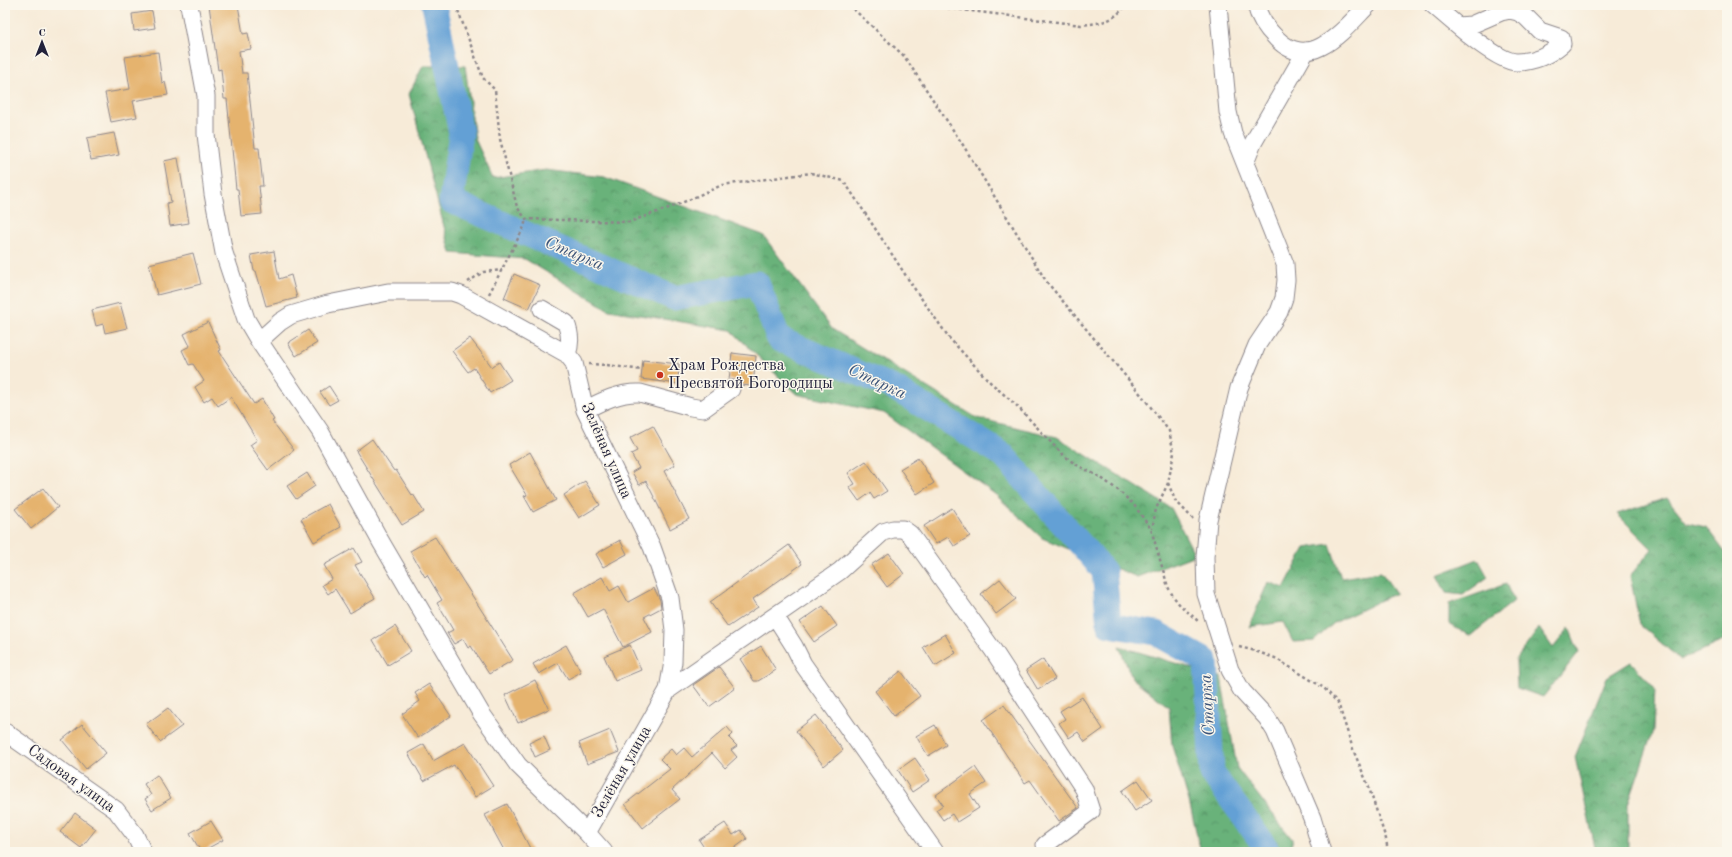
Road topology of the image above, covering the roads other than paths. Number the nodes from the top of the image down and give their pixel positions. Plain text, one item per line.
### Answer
1 (189, 5) edge
2 (1218, 5) edge
3 (1256, 5) edge
4 (1368, 5) edge
5 (1433, 5) edge
6 (1458, 26) junction
7 (1306, 51) junction
8 (1245, 163) junction
9 (542, 309) dead end
10 (259, 341) junction
11 (571, 358) junction
12 (731, 389) dead end
13 (585, 410) junction
14 (775, 616) junction
15 (668, 690) junction
16 (5, 732) edge
17 (587, 833) junction
18 (1045, 845) dead end
19 (142, 852) edge
20 (604, 852) edge
21 (935, 852) edge
22 (1322, 852) edge

1 - 10 street
2 - 8 street
3 - 7 street
4 - 7 street
5 - 6 street
6 - 6 street
7 - 8 street
8 - 22 street
9 - 11 street
10 - 11 street
10 - 17 street
11 - 13 street, Зелёная улица
12 - 13 street
13 - 15 street, Зелёная улица
14 - 15 street
14 - 18 street
14 - 21 street
15 - 17 street, Зелёная улица
16 - 19 street, Садовая улица
17 - 20 street

